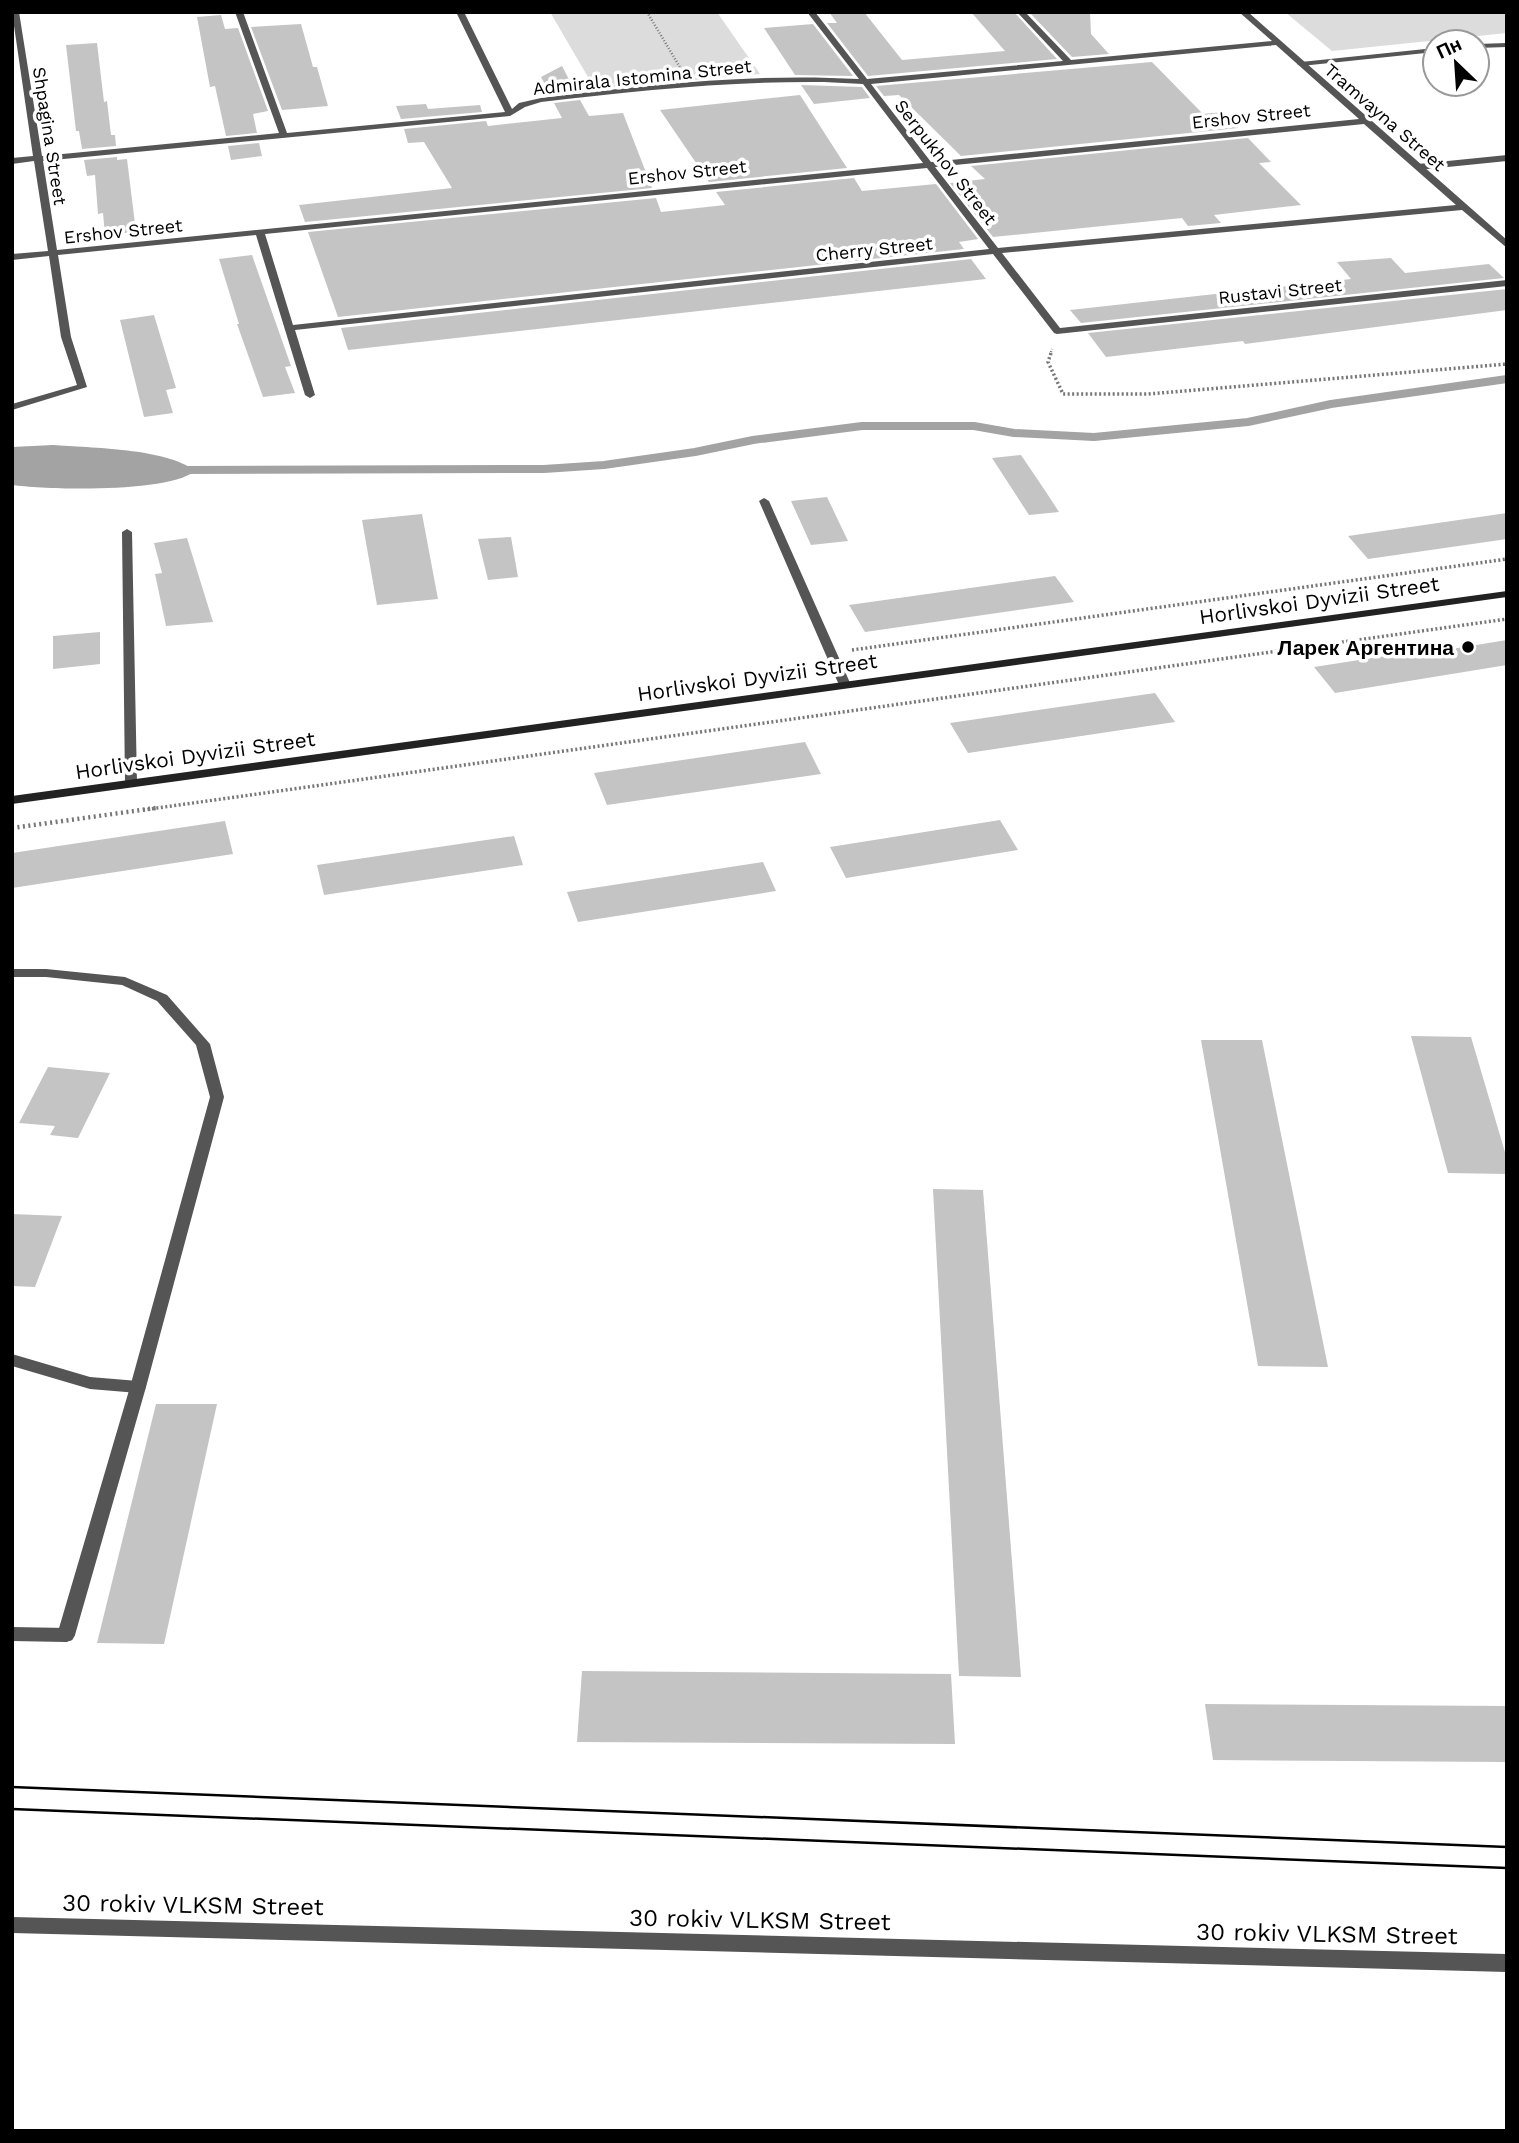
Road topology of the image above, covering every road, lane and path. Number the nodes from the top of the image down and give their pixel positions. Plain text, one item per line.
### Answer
1 (15, 12) edge
2 (239, 12) edge
3 (460, 12) edge
4 (648, 12) edge
5 (811, 12) edge
6 (1021, 12) edge
7 (1243, 12) edge
8 (1278, 43) junction
9 (1421, 51) edge
10 (1068, 62) junction
11 (1301, 64) junction
12 (864, 82) junction
13 (691, 85) junction
14 (510, 114) junction
15 (1364, 121) junction
16 (284, 136) junction
17 (1507, 158) edge
18 (37, 159) junction
19 (12, 162) edge
20 (927, 163) junction
21 (1418, 167) junction
22 (1463, 207) junction
23 (260, 232) junction
24 (1507, 246) edge
25 (994, 251) junction
26 (52, 254) junction
27 (12, 257) edge
28 (1507, 283) edge
29 (289, 328) junction
30 (1057, 331) junction
31 (1507, 363) edge
32 (310, 395) dead end
33 (12, 408) edge
34 (764, 500) dead end
35 (127, 532) dead end
36 (1507, 559) edge
37 (1507, 594) edge
38 (1507, 619) edge
39 (831, 653) junction
40 (845, 685) junction
41 (131, 783) junction
42 (12, 800) edge
43 (12, 828) edge
44 (12, 973) edge
45 (12, 1360) edge
46 (138, 1387) junction
47 (12, 1634) edge
48 (12, 1925) edge
49 (1507, 1963) edge

1 - 18 street, Shpagina Street
2 - 16 street
3 - 14 street
4 - 13 path
5 - 12 street, Serpukhov Street
6 - 10 street
7 - 8 street, Tramvayna Street
8 - 10 street, Admirala Istomina Street
8 - 11 street, Tramvayna Street
9 - 11 street
10 - 12 street, Admirala Istomina Street
11 - 15 street, Tramvayna Street
12 - 13 street, Admirala Istomina Street
12 - 20 street, Serpukhov Street
13 - 14 street, Admirala Istomina Street
14 - 16 street, Admirala Istomina Street
15 - 20 street, Ershov Street
15 - 21 street, Tramvayna Street
16 - 18 street, Admirala Istomina Street
17 - 21 street
18 - 19 street, Admirala Istomina Street
18 - 26 street, Shpagina Street
20 - 23 street, Ershov Street
20 - 25 street, Serpukhov Street
21 - 22 street, Tramvayna Street
22 - 24 street, Tramvayna Street
22 - 25 street, Cherry Street
23 - 26 street, Ershov Street
23 - 29 street
25 - 29 street, Cherry Street
25 - 30 street, Serpukhov Street
26 - 27 street, Ershov Street
26 - 33 street, Shpagina Street
28 - 30 street, Rustavi Street
29 - 32 street
30 - 31 path
34 - 39 street
35 - 41 street
36 - 39 path
37 - 40 main road, Horlivskoi Dyvizii Street
38 - 43 path
39 - 40 street
40 - 41 main road, Horlivskoi Dyvizii Street
41 - 42 main road, Horlivskoi Dyvizii Street
44 - 46 street
45 - 46 street
46 - 47 street
48 - 49 street, 30 rokiv VLKSM Street

